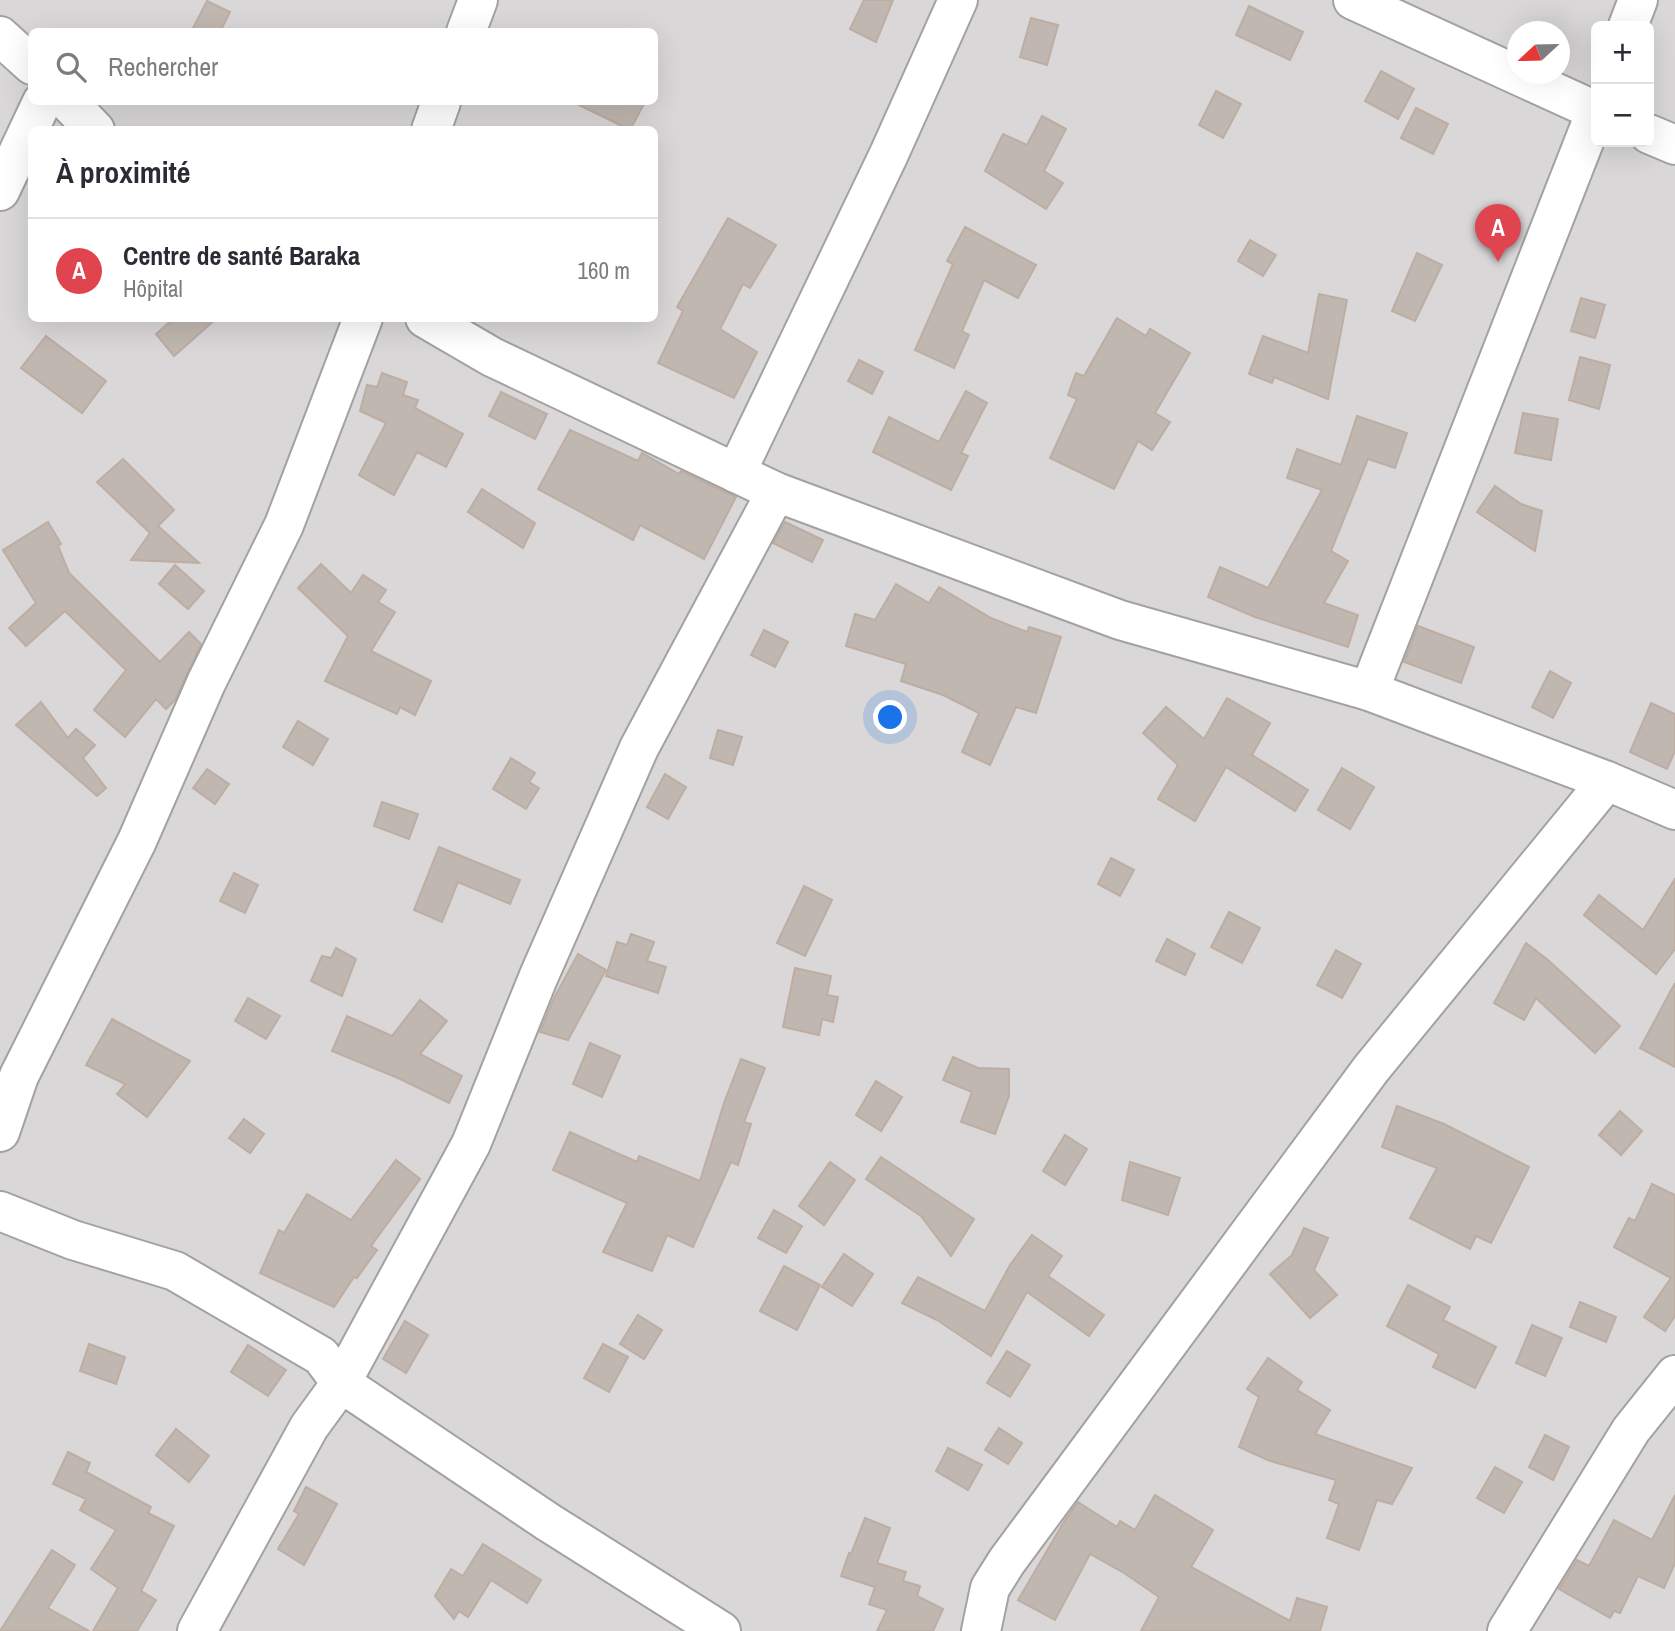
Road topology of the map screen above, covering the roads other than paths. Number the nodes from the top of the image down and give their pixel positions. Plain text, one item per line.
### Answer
1 (478, 0) edge
2 (958, 0) edge
3 (1353, 0) edge
4 (1638, 0) edge
5 (1630, 21) edge
6 (468, 28) edge
7 (0, 36) edge
8 (28, 61) edge
9 (41, 105) edge
10 (71, 105) edge
11 (440, 105) edge
12 (1591, 109) edge
13 (1591, 124) edge
14 (31, 126) edge
15 (91, 126) edge
16 (432, 126) edge
17 (28, 132) edge
18 (1654, 136) edge
19 (1675, 145) edge
20 (0, 191) edge
21 (361, 322) edge
22 (432, 322) edge
23 (736, 473) junction
24 (776, 492) junction
25 (1369, 691) junction
26 (1607, 781) junction
27 (1675, 810) edge
28 (0, 1132) edge
29 (0, 1211) edge
30 (1675, 1375) edge
31 (341, 1383) junction
32 (197, 1631) edge
33 (721, 1631) edge
34 (981, 1631) edge
35 (1507, 1631) edge

1 - 6 street
2 - 23 street
3 - 12 street
4 - 5 street
7 - 8 street
9 - 14 street
10 - 15 street
11 - 16 street
13 - 25 street
17 - 20 street
18 - 19 street
21 - 28 street
22 - 23 street
23 - 24 street
24 - 25 street
24 - 31 street
25 - 26 street
26 - 27 street
26 - 34 street
29 - 31 street
30 - 35 street
31 - 32 street
31 - 33 street

